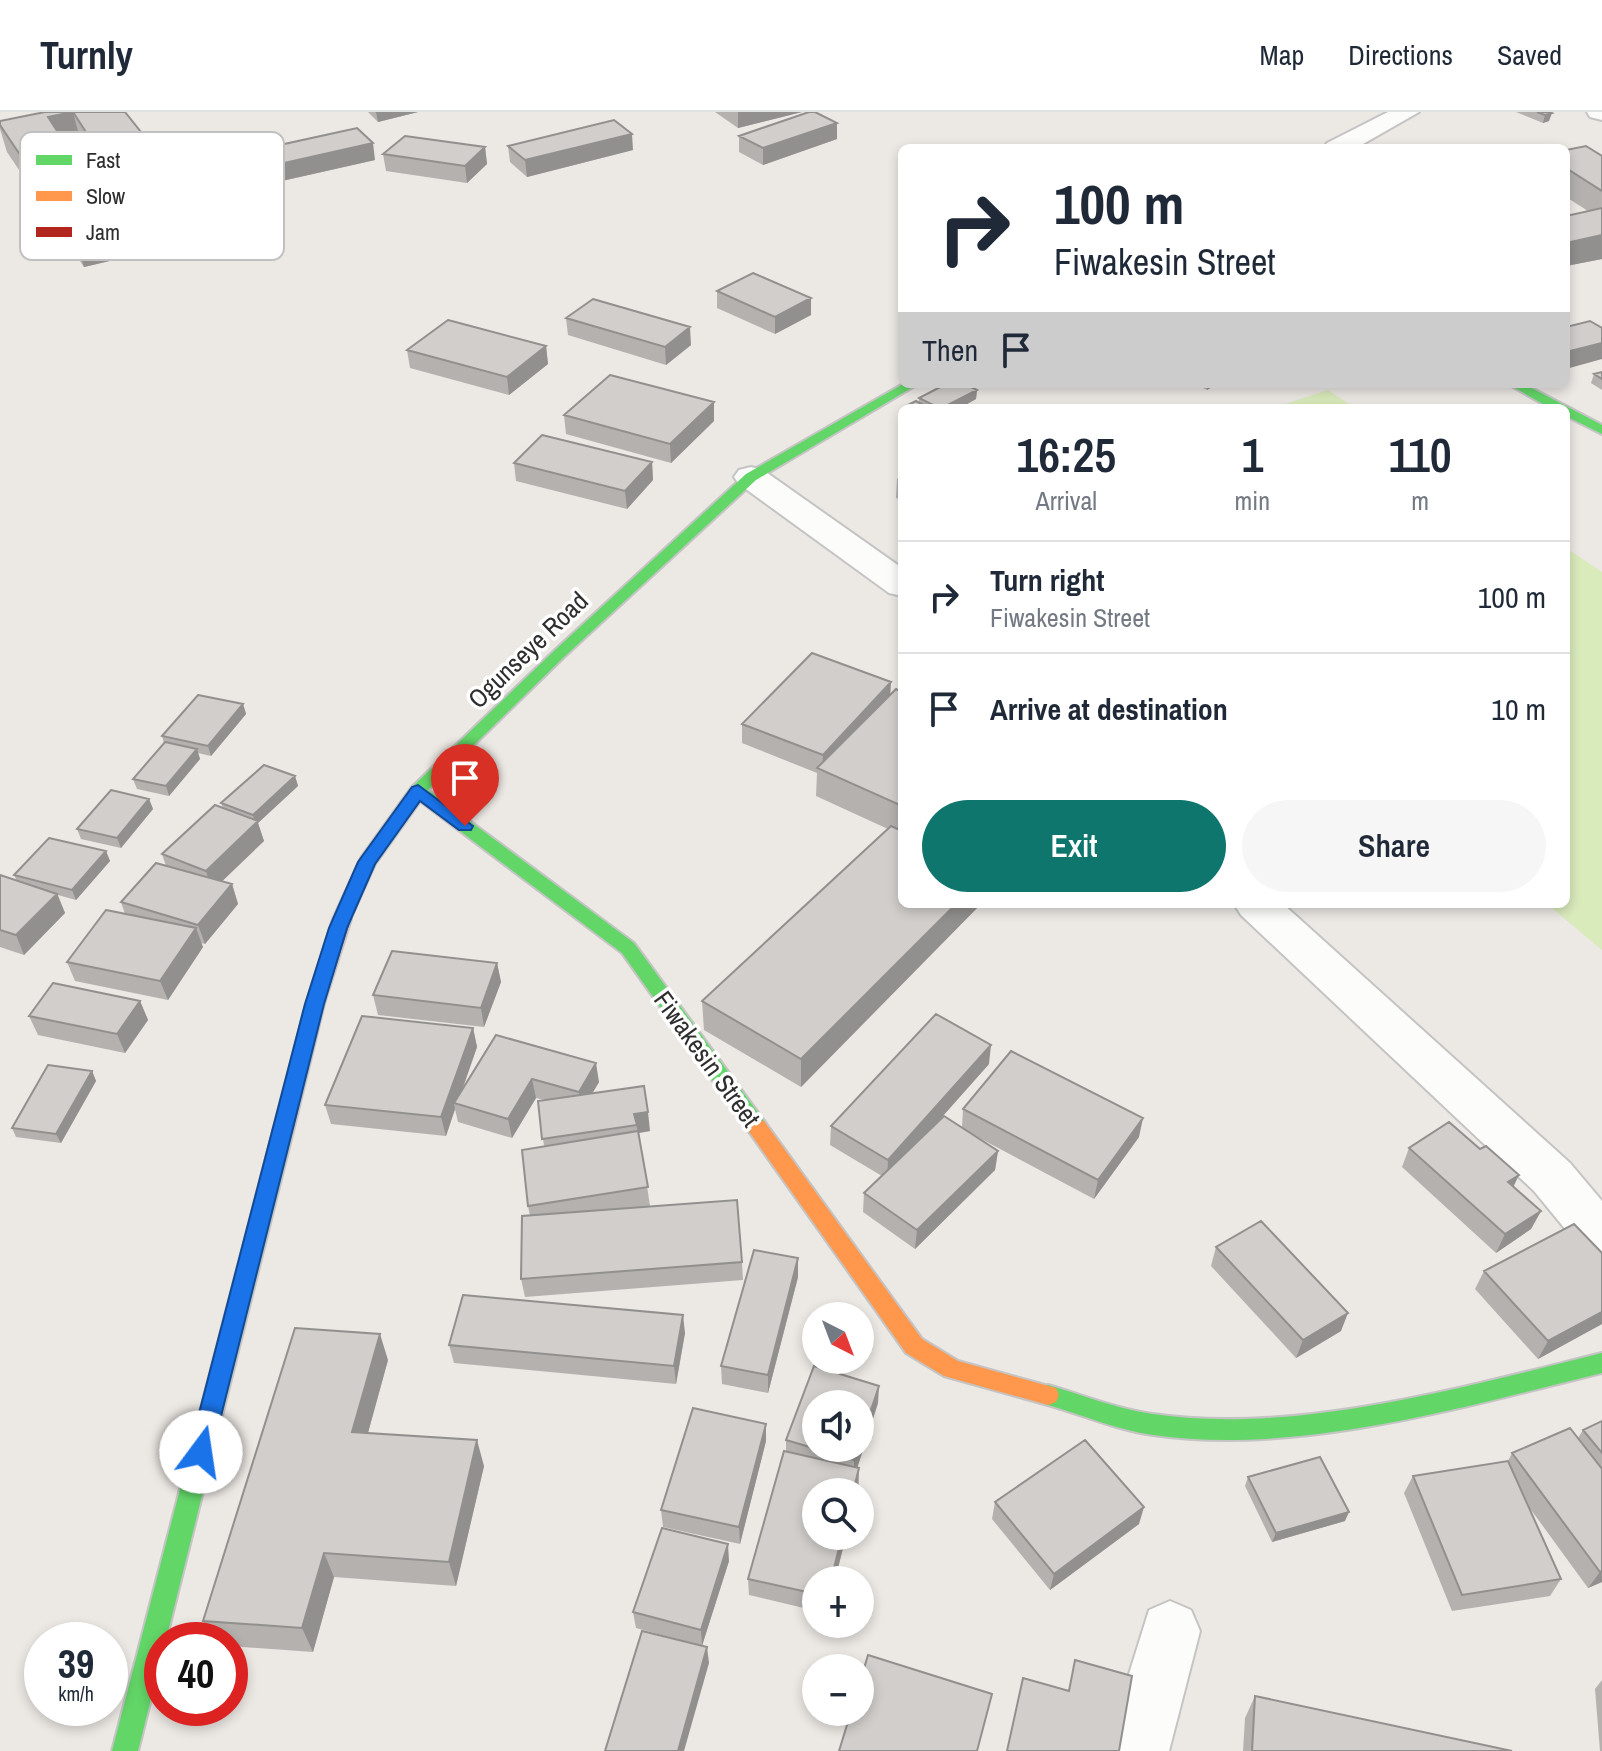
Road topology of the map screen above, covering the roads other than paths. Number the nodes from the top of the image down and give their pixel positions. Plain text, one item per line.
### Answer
1 (1407, 112) edge
2 (1344, 144) edge
3 (905, 388) edge
4 (1522, 388) edge
5 (1552, 404) edge
6 (1570, 413) edge
7 (1602, 430) edge
8 (751, 477) junction
9 (898, 582) edge
10 (418, 791) junction
11 (1260, 908) edge
12 (1602, 1237) edge
13 (1602, 1363) edge
14 (1170, 1631) dead end
15 (125, 1751) edge
16 (1137, 1751) edge

1 - 2 street
3 - 8 street, Ogunseye Road
4 - 5 street
6 - 7 street
8 - 9 street
8 - 10 street, Ogunseye Road
10 - 13 street, Fiwakesin Street
10 - 15 street, Ogunseye Road
11 - 12 street
14 - 16 street

